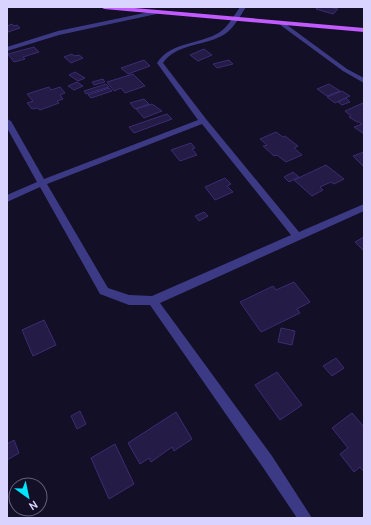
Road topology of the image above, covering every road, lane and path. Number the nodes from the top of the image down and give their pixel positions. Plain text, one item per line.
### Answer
1 (104, 7) edge
2 (243, 7) edge
3 (159, 12) junction
4 (235, 19) junction
5 (281, 23) junction
6 (364, 30) edge
7 (7, 49) edge
8 (364, 81) edge
9 (7, 121) edge
10 (203, 121) junction
11 (42, 183) junction
12 (7, 198) edge
13 (364, 207) edge
14 (297, 236) junction
15 (153, 301) junction
16 (305, 518) edge

1 - 3 main road
2 - 4 street
3 - 4 main road
3 - 7 street
4 - 5 main road
4 - 10 street
5 - 6 main road
5 - 8 street
9 - 11 street
10 - 11 street
10 - 14 street
11 - 12 street
11 - 15 street
13 - 14 street
14 - 15 street
15 - 16 street

